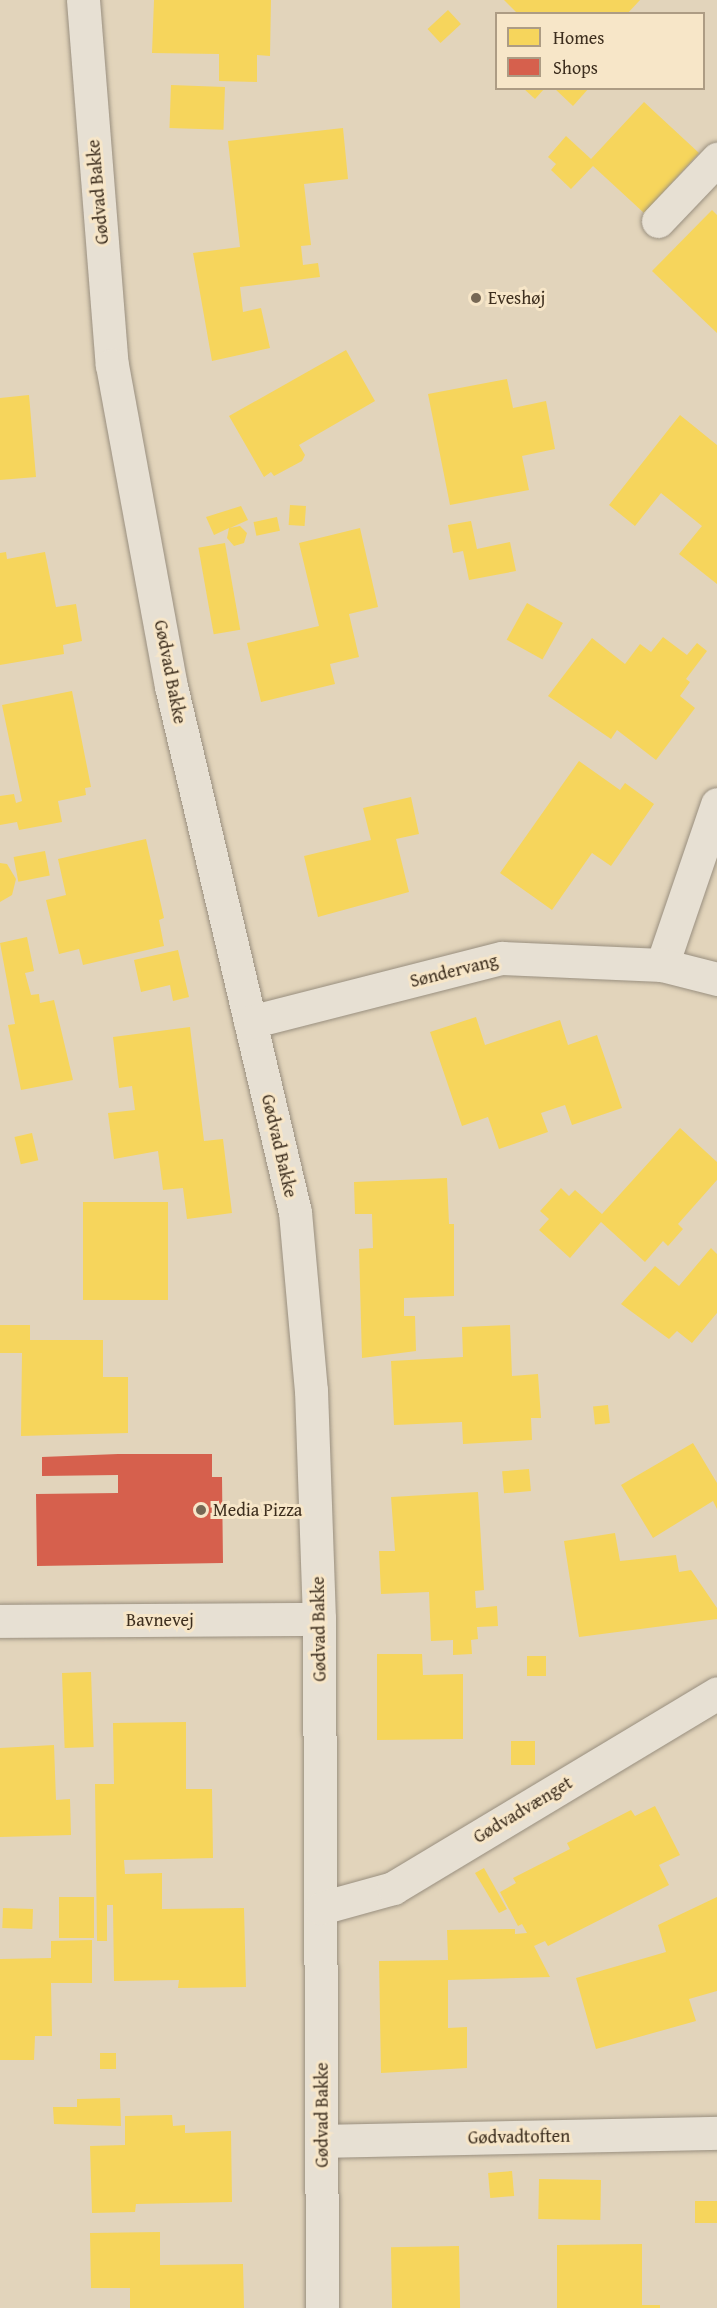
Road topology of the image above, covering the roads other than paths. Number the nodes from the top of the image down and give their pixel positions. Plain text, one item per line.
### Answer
1 (83, 0) edge
2 (717, 159) edge
3 (658, 221) dead end
4 (717, 804) edge
5 (662, 965) junction
6 (717, 979) edge
7 (250, 1022) junction
8 (319, 1619) junction
9 (0, 1621) edge
10 (717, 1693) edge
11 (321, 1908) junction
12 (717, 2133) edge
13 (322, 2141) junction
14 (322, 2308) edge

1 - 7 street, Gødvad Bakke
2 - 3 street
4 - 5 street
5 - 6 street, Søndervang
5 - 7 street, Søndervang
7 - 8 street, Gødvad Bakke
8 - 9 street, Bavnevej
8 - 11 street, Gødvad Bakke
10 - 11 street, Gødvadvænget
11 - 13 street, Gødvad Bakke
12 - 13 street, Gødvadtoften
13 - 14 street, Gødvad Bakke

